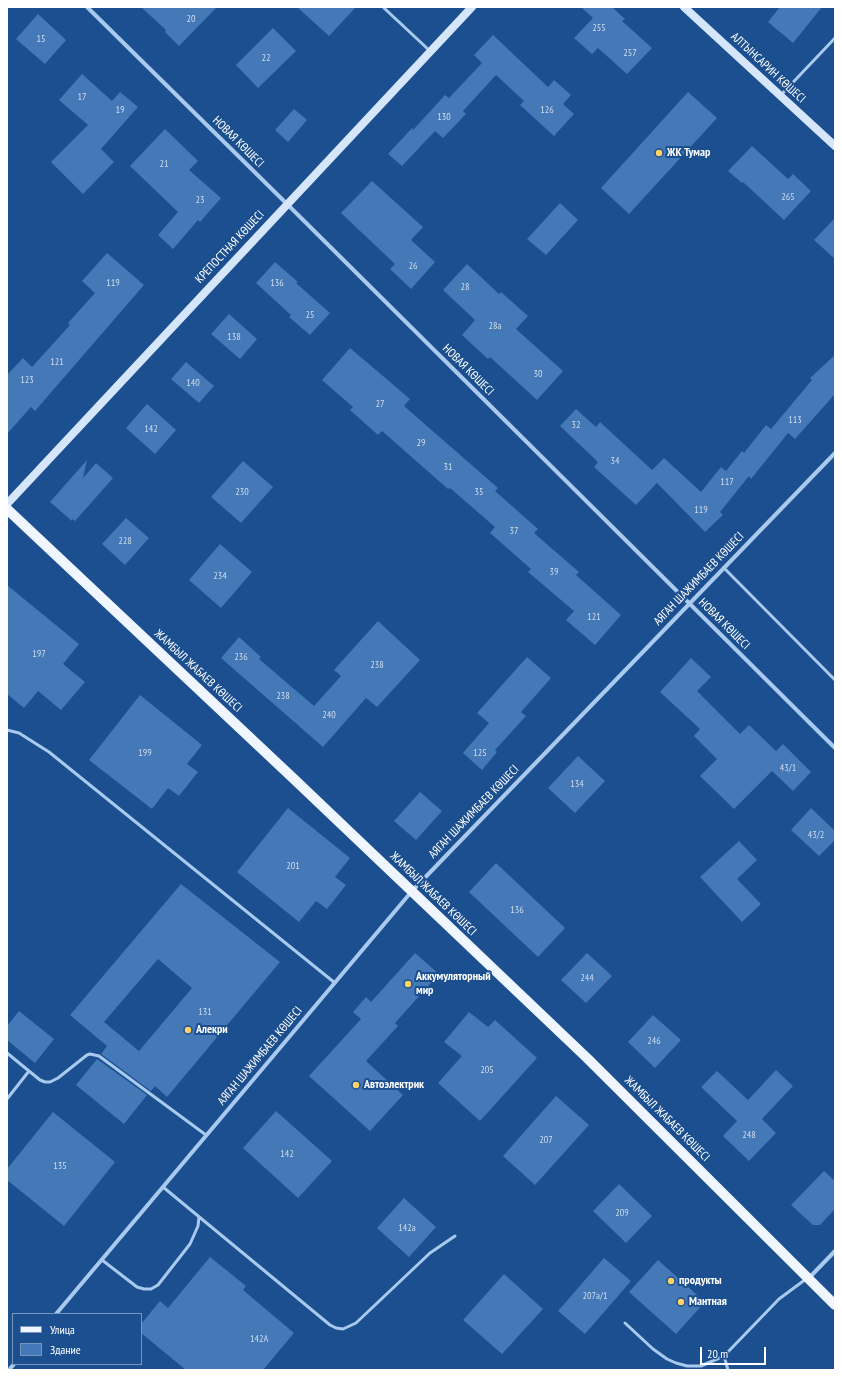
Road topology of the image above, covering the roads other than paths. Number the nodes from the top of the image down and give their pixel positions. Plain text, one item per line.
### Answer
1 (87, 7) edge
2 (472, 7) edge
3 (684, 7) edge
4 (384, 8) dead end
5 (835, 38) edge
6 (430, 51) junction
7 (780, 96) junction
8 (835, 146) edge
9 (287, 204) junction
10 (835, 453) edge
11 (7, 504) edge
12 (7, 509) edge
13 (724, 568) junction
14 (689, 603) junction
15 (835, 680) edge
16 (7, 730) edge
17 (835, 748) edge
18 (412, 892) junction
19 (335, 983) junction
20 (7, 1053) edge
21 (29, 1071) junction
22 (7, 1099) edge
23 (206, 1135) junction
24 (163, 1187) junction
25 (199, 1217) junction
26 (455, 1236) dead end
27 (835, 1251) edge
28 (102, 1260) junction
29 (808, 1278) junction
30 (835, 1305) edge
31 (57, 1313) edge
32 (625, 1323) dead end
33 (724, 1356) junction
34 (728, 1370) edge

1 - 9 street, НОВАЯ КӨШЕСІ
2 - 6 street, КРЕПОСТНАЯ КӨШЕСІ
3 - 7 street, АЛТЫНСАРИН КӨШЕСІ
4 - 6 lane
5 - 7 lane
6 - 9 street, КРЕПОСТНАЯ КӨШЕСІ
7 - 8 street, АЛТЫНСАРИН КӨШЕСІ
9 - 11 street, КРЕПОСТНАЯ КӨШЕСІ
9 - 14 street, НОВАЯ КӨШЕСІ
10 - 13 street, АЯГАН ШАЖИМБАЕВ КӨШЕСІ
12 - 18 main road, ЖАМБЫЛ ЖАБАЕВ КӨШЕСІ
13 - 14 street, АЯГАН ШАЖИМБАЕВ КӨШЕСІ
13 - 15 lane
14 - 17 street, НОВАЯ КӨШЕСІ
14 - 18 street, АЯГАН ШАЖИМБАЕВ КӨШЕСІ
16 - 19 lane
18 - 19 street, АЯГАН ШАЖИМБАЕВ КӨШЕСІ
18 - 29 main road, ЖАМБЫЛ ЖАБАЕВ КӨШЕСІ
19 - 23 street, АЯГАН ШАЖИМБАЕВ КӨШЕСІ
20 - 21 lane
21 - 22 lane
21 - 23 lane
23 - 24 street, АЯГАН ШАЖИМБАЕВ КӨШЕСІ
24 - 25 lane
24 - 28 street, АЯГАН ШАЖИМБАЕВ КӨШЕСІ
25 - 26 lane
25 - 28 lane
27 - 29 street
28 - 31 street, АЯГАН ШАЖИМБАЕВ КӨШЕСІ
29 - 30 main road, ЖАМБЫЛ ЖАБАЕВ КӨШЕСІ
29 - 33 lane
32 - 33 lane
33 - 34 lane

